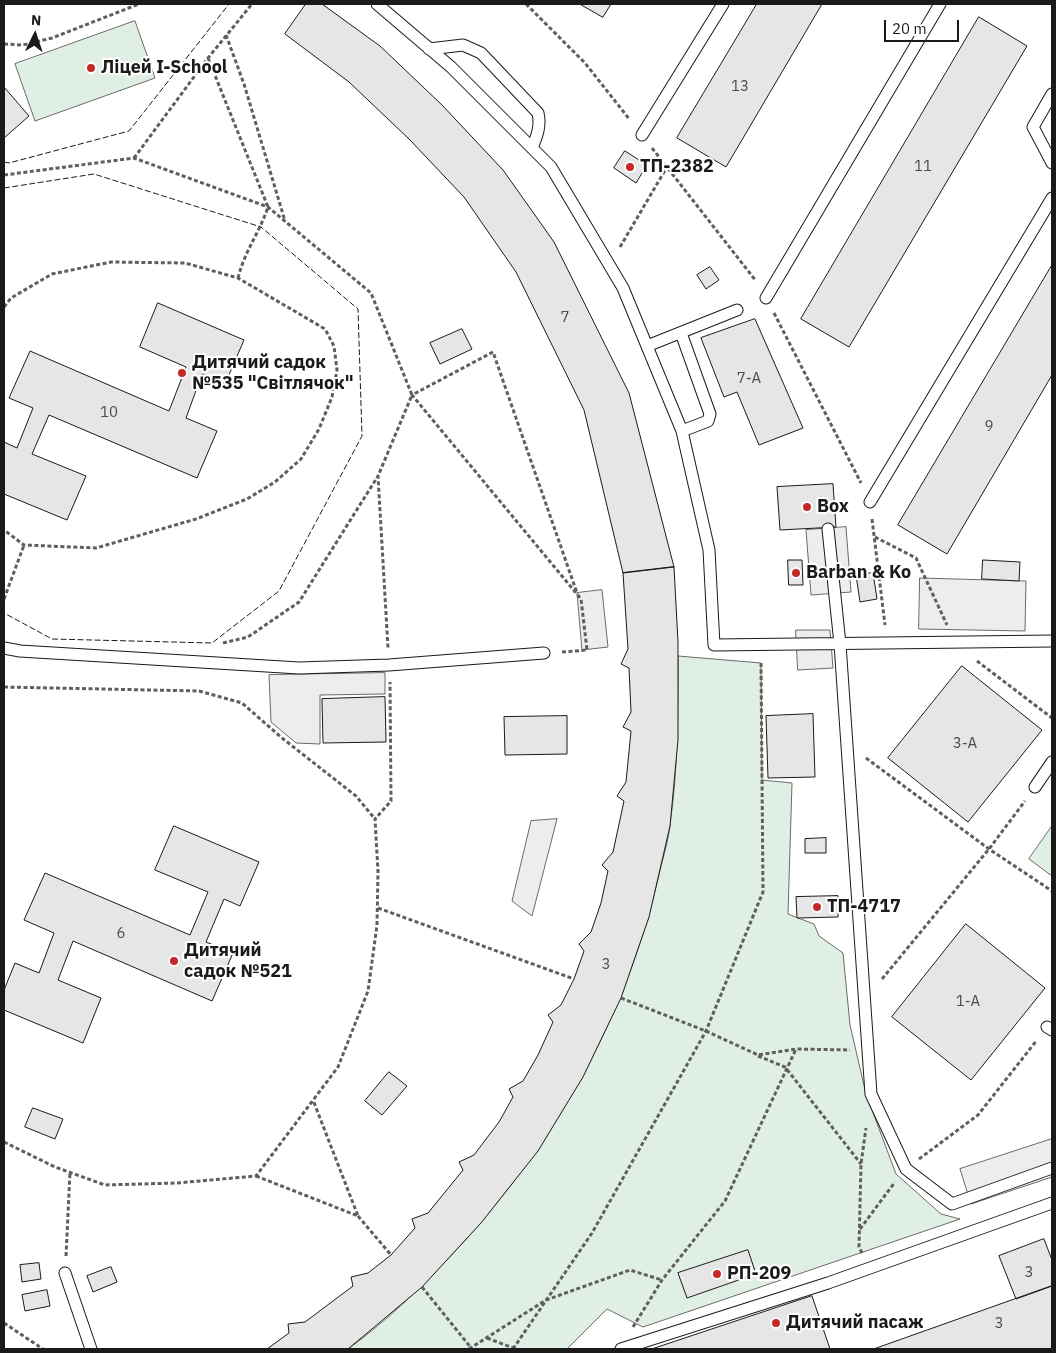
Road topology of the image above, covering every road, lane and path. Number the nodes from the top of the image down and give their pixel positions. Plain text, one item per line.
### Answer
1 (139, 4) edge
2 (252, 4) edge
3 (376, 4) edge
4 (723, 4) edge
5 (940, 4) edge
6 (226, 36) junction
7 (4, 44) edge
8 (429, 49) junction
9 (208, 58) junction
10 (1052, 94) edge
11 (642, 135) dead end
12 (532, 148) junction
13 (134, 158) junction
14 (1052, 163) edge
15 (667, 167) dead end
16 (4, 175) edge
17 (1052, 198) edge
18 (268, 207) junction
19 (285, 222) junction
20 (609, 265) junction
21 (238, 278) junction
22 (766, 298) dead end
23 (4, 307) edge
24 (737, 310) dead end
25 (680, 333) junction
26 (647, 346) junction
27 (412, 395) junction
28 (682, 432) junction
29 (378, 476) junction
30 (870, 502) dead end
31 (828, 529) dead end
32 (4, 530) edge
33 (874, 537) dead end
34 (24, 545) junction
35 (577, 593) junction
36 (4, 599) edge
37 (1052, 641) edge
38 (222, 644) dead end
39 (840, 644) junction
40 (955, 644) junction
41 (761, 645) junction
42 (4, 648) edge
43 (544, 653) joint
44 (389, 665) junction
45 (4, 687) edge
46 (1052, 718) edge
47 (847, 745) junction
48 (1052, 762) edge
49 (1035, 786) joint
50 (375, 820) junction
51 (989, 849) junction
52 (1052, 891) edge
53 (378, 908) junction
54 (574, 979) dead end
55 (621, 998) dead end
56 (865, 1007) junction
57 (1050, 1029) edge
58 (706, 1031) junction
59 (796, 1049) junction
60 (868, 1051) junction
61 (758, 1056) junction
62 (785, 1067) junction
63 (871, 1094) junction
64 (313, 1100) junction
65 (4, 1142) edge
66 (861, 1164) junction
67 (1052, 1168) edge
68 (906, 1169) junction
69 (70, 1172) junction
70 (256, 1176) junction
71 (1052, 1203) edge
72 (358, 1216) junction
73 (860, 1230) junction
74 (391, 1255) dead end
75 (870, 1269) junction
76 (65, 1272) joint
77 (662, 1280) junction
78 (422, 1287) dead end
79 (546, 1300) junction
80 (4, 1323) edge
81 (628, 1334) dead end
82 (486, 1338) junction
83 (43, 1349) edge
84 (91, 1349) edge
85 (471, 1349) edge
86 (514, 1349) edge
87 (621, 1349) edge

1 - 7 path
2 - 6 path
3 - 8 lane
4 - 11 lane
5 - 22 lane
6 - 9 path
6 - 19 path
8 - 12 lane
8 - 12 lane
9 - 13 path
9 - 18 path
10 - 14 lane
12 - 20 lane
13 - 16 path
13 - 18 path
15 - 20 path
17 - 30 lane
18 - 19 path
18 - 21 path
19 - 27 path
20 - 26 lane
21 - 23 path
21 - 34 path
24 - 25 lane
25 - 26 lane
25 - 28 lane
26 - 28 lane
27 - 29 path
27 - 35 path
27 - 35 path
28 - 41 lane
29 - 38 path
29 - 44 path
31 - 39 lane
32 - 34 path
33 - 40 path
34 - 36 path
35 - 43 path
37 - 40 lane
39 - 40 lane
39 - 41 lane
39 - 47 lane
40 - 46 path
41 - 58 path
42 - 44 lane
43 - 44 lane
44 - 50 path
45 - 50 path
47 - 51 path
47 - 56 lane
48 - 49 lane
49 - 51 path
50 - 53 path
51 - 52 path
51 - 56 path
53 - 54 path
53 - 64 path
55 - 58 path
56 - 60 lane
57 - 68 path
58 - 61 path
58 - 79 path
59 - 60 path
59 - 61 path
59 - 62 path
60 - 63 lane
61 - 62 path
62 - 66 path
62 - 77 path
63 - 66 path
63 - 68 lane
64 - 70 path
64 - 72 path
65 - 69 path
66 - 73 path
67 - 68 lane
68 - 73 path
69 - 70 path
69 - 76 path
70 - 72 path
71 - 75 lane
72 - 74 path
73 - 75 path
75 - 87 lane
76 - 84 lane
77 - 79 path
77 - 81 path
78 - 85 path
79 - 82 path
79 - 86 path
80 - 83 path
82 - 85 path
82 - 86 path

